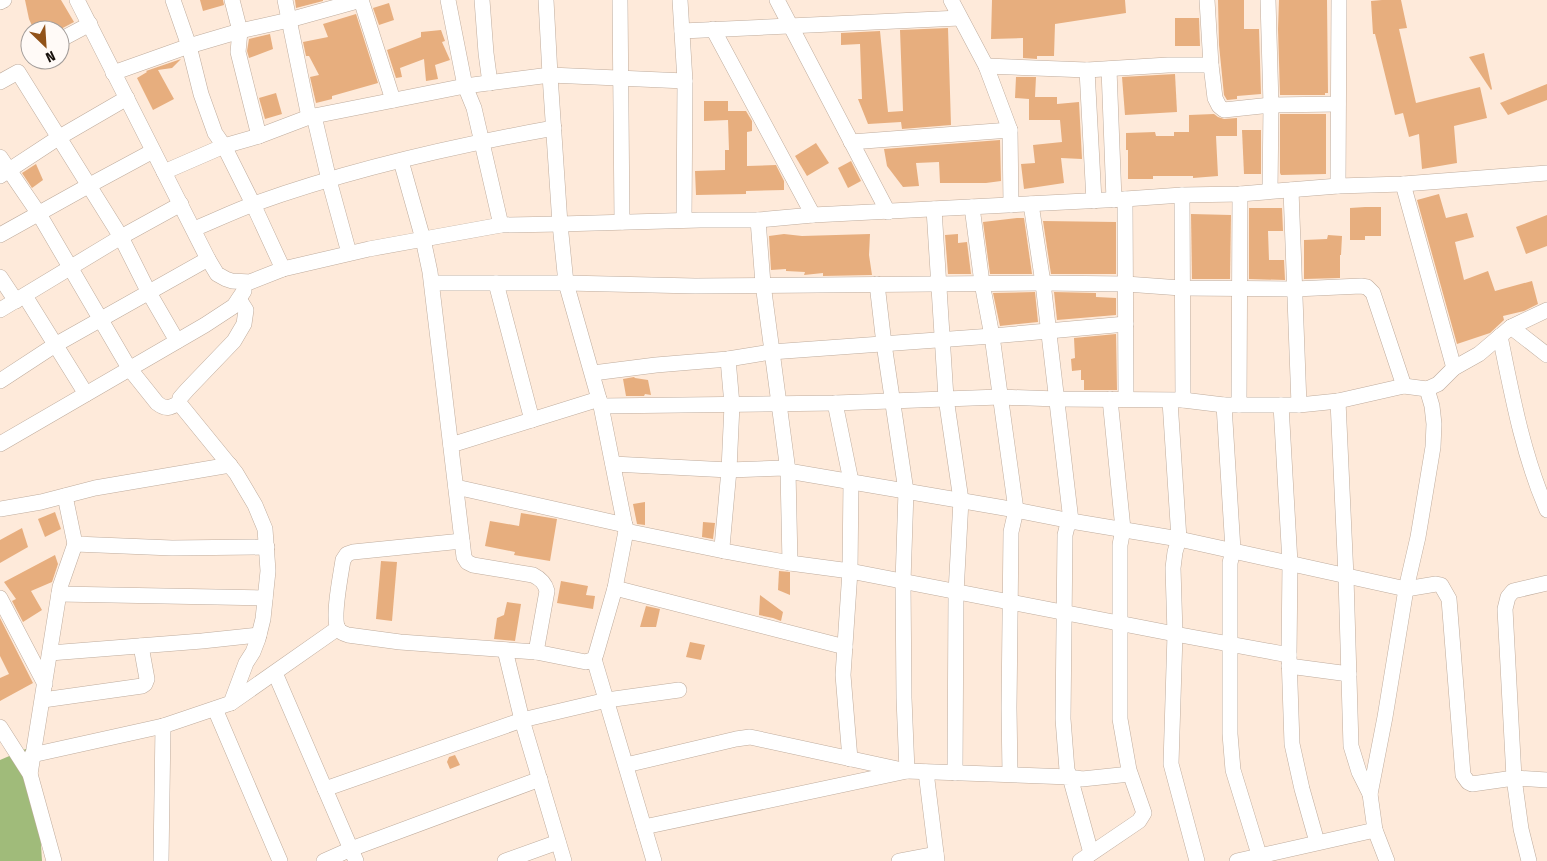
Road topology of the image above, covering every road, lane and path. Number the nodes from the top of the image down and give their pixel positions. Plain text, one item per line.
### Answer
1 (4, 0) edge
2 (77, 0) edge
3 (173, 0) edge
4 (232, 0) edge
5 (285, 0) edge
6 (448, 0) edge
7 (482, 0) edge
8 (546, 0) edge
9 (620, 0) edge
10 (680, 0) edge
11 (777, 0) edge
12 (951, 0) edge
13 (1208, 0) edge
14 (1268, 0) edge
15 (1339, 0) edge
16 (0, 2) edge
17 (960, 18) junction
18 (289, 20) junction
19 (90, 24) junction
20 (791, 26) junction
21 (713, 29) junction
22 (240, 31) junction
23 (682, 31) junction
24 (70, 35) edge
25 (189, 46) junction
26 (986, 66) junction
27 (1210, 66) junction
28 (1109, 68) junction
29 (1087, 70) junction
30 (113, 74) junction
31 (550, 76) junction
32 (621, 78) junction
33 (685, 81) junction
34 (0, 82) edge
35 (490, 83) junction
36 (465, 86) junction
37 (127, 98) junction
38 (393, 100) junction
39 (1338, 104) junction
40 (1270, 106) junction
41 (312, 116) junction
42 (554, 128) junction
43 (1010, 130) junction
44 (259, 136) junction
45 (58, 138) junction
46 (482, 140) junction
47 (851, 142) junction
48 (224, 146) junction
49 (153, 151) junction
50 (0, 157) edge
51 (401, 161) junction
52 (164, 172) junction
53 (5, 173) edge
54 (1547, 173) edge
55 (329, 180) junction
56 (1403, 184) junction
57 (88, 186) junction
58 (1338, 186) junction
59 (1291, 190) junction
60 (1270, 191) junction
61 (1240, 194) junction
62 (1182, 195) junction
63 (1120, 199) junction
64 (1094, 201) junction
65 (180, 204) junction
66 (253, 204) junction
67 (1031, 204) junction
68 (1011, 205) junction
69 (972, 207) junction
70 (934, 209) junction
71 (888, 212) junction
72 (38, 214) junction
73 (813, 215) junction
74 (684, 220) junction
75 (758, 220) junction
76 (622, 222) junction
77 (501, 224) junction
78 (560, 224) junction
79 (194, 229) junction
80 (0, 235) edge
81 (121, 237) junction
82 (423, 239) junction
83 (349, 254) junction
84 (208, 259) junction
85 (70, 268) junction
86 (283, 269) junction
87 (0, 277) edge
88 (250, 282) junction
89 (432, 283) junction
90 (496, 283) junction
91 (566, 283) junction
92 (940, 283) junction
93 (982, 283) junction
94 (1043, 283) junction
95 (763, 284) junction
96 (877, 284) junction
97 (1126, 284) junction
98 (1181, 288) junction
99 (1240, 288) junction
100 (1296, 289) junction
101 (148, 291) junction
102 (20, 298) junction
103 (239, 299) junction
104 (0, 310) edge
105 (1547, 310) edge
106 (101, 319) junction
107 (1126, 324) junction
108 (1048, 330) junction
109 (1505, 331) junction
110 (992, 336) junction
111 (943, 339) junction
112 (177, 341) junction
113 (884, 344) junction
114 (55, 345) junction
115 (771, 352) junction
116 (1547, 355) edge
117 (728, 359) junction
118 (129, 368) junction
119 (1454, 368) junction
120 (593, 373) junction
121 (0, 381) edge
122 (1404, 386) junction
123 (1427, 389) junction
124 (86, 394) junction
125 (1000, 396) junction
126 (946, 398) junction
127 (1057, 399) junction
128 (1110, 399) junction
129 (1126, 399) junction
130 (893, 400) junction
131 (1176, 400) junction
132 (1338, 401) junction
133 (600, 402) junction
134 (179, 403) junction
135 (779, 403) junction
136 (834, 403) junction
137 (732, 404) junction
138 (1231, 405) junction
139 (1281, 405) junction
140 (1299, 405) junction
141 (532, 420) junction
142 (0, 444) edge
143 (451, 445) junction
144 (613, 464) junction
145 (230, 465) junction
146 (729, 470) junction
147 (788, 472) junction
148 (851, 481) junction
149 (456, 487) junction
150 (906, 491) junction
151 (65, 496) junction
152 (961, 500) junction
153 (0, 509) edge
154 (1016, 510) junction
155 (1547, 510) edge
156 (1072, 521) junction
157 (625, 528) junction
158 (1123, 529) junction
159 (1179, 539) junction
160 (462, 541) junction
161 (75, 544) junction
162 (267, 547) junction
163 (1233, 550) junction
164 (724, 551) junction
165 (790, 563) junction
166 (1290, 563) junction
167 (850, 571) junction
168 (1346, 577) junction
169 (904, 582) junction
170 (1547, 583) edge
171 (615, 588) junction
172 (1406, 588) junction
173 (956, 593) junction
174 (59, 594) junction
175 (0, 598) edge
176 (265, 598) junction
177 (1010, 602) junction
178 (1064, 613) junction
179 (1119, 623) junction
180 (338, 628) junction
181 (1175, 634) junction
182 (259, 635) junction
183 (1230, 644) junction
184 (141, 646) junction
185 (845, 646) junction
186 (505, 650) junction
187 (536, 652) junction
188 (50, 653) junction
189 (594, 659) junction
190 (1289, 660) junction
191 (275, 672) junction
192 (1349, 674) junction
193 (45, 684) junction
194 (679, 690) dead end
195 (43, 700) junction
196 (606, 700) junction
197 (231, 703) junction
198 (215, 708) junction
199 (522, 720) junction
200 (163, 726) junction
201 (0, 727) edge
202 (4, 738) edge
203 (32, 755) junction
204 (850, 759) junction
205 (626, 765) junction
206 (907, 771) junction
207 (926, 772) junction
208 (955, 773) junction
209 (30, 774) junction
210 (1010, 774) junction
211 (1130, 774) junction
212 (1070, 777) junction
213 (1514, 778) junction
214 (540, 779) junction
215 (1547, 780) edge
216 (325, 789) junction
217 (1370, 794) junction
218 (644, 827) junction
219 (1374, 830) junction
220 (558, 842) junction
221 (1317, 842) junction
222 (353, 855) edge
223 (1085, 857) edge
224 (936, 858) edge
225 (1260, 858) edge
226 (54, 861) edge
227 (161, 861) edge
228 (280, 861) edge
229 (324, 861) edge
230 (505, 861) edge
231 (564, 861) edge
232 (654, 861) edge
233 (899, 861) edge
234 (1197, 861) edge
235 (1237, 861) edge
236 (1387, 861) edge
237 (1529, 861) edge

1 - 16 street
2 - 19 street
3 - 25 street
4 - 22 street
5 - 18 street
6 - 36 street
7 - 35 street
8 - 31 street
9 - 32 street
10 - 23 street
11 - 20 street
12 - 17 street
13 - 27 street
14 - 40 street
15 - 39 street
17 - 20 street
17 - 26 street
18 - 22 street
18 - 38 street
18 - 41 street
19 - 24 street
19 - 30 street
20 - 21 street
20 - 47 street
21 - 23 street
21 - 73 street
22 - 25 street
22 - 44 street
23 - 33 street
25 - 30 street
25 - 48 street
26 - 29 street
26 - 43 street
27 - 28 street
27 - 40 street
28 - 29 street
28 - 63 street
29 - 64 street
30 - 37 street
31 - 32 street
31 - 35 street
31 - 42 street
32 - 33 street
32 - 76 street
33 - 74 street
34 - 45 street
35 - 36 street
36 - 38 street
36 - 46 street
37 - 45 street
37 - 49 street
38 - 41 street
39 - 40 street
39 - 58 street
40 - 60 street
41 - 44 street
41 - 55 street
42 - 46 street
42 - 78 street
43 - 47 street
43 - 68 street
44 - 48 street
45 - 53 street
45 - 57 street
46 - 51 street
46 - 77 street
47 - 71 street
48 - 52 street
48 - 66 street
49 - 52 street
49 - 57 street
50 - 53 street
51 - 55 street
51 - 82 street
52 - 65 street
53 - 72 street
54 - 56 street
55 - 66 street
55 - 83 street
56 - 58 street
56 - 119 street
57 - 72 street
57 - 81 street
58 - 59 street
59 - 60 street
59 - 100 street
60 - 61 street
61 - 62 street
61 - 99 street
62 - 63 street
62 - 98 street
63 - 64 street
63 - 97 street
64 - 67 street
65 - 79 street
65 - 81 street
66 - 79 street
66 - 86 street
67 - 68 street
67 - 94 street
68 - 69 street
69 - 70 street
69 - 93 street
70 - 71 street
70 - 92 street
71 - 73 street
72 - 80 street
72 - 85 street
73 - 75 street
74 - 75 street
74 - 76 street
75 - 95 street
76 - 78 street
77 - 78 street
77 - 82 street
78 - 91 street
79 - 84 street
81 - 85 street
81 - 101 street
82 - 83 street
82 - 89 street
83 - 86 street
84 - 88 street
84 - 101 street
85 - 102 street
85 - 106 street
86 - 88 street
87 - 102 street
88 - 103 street
89 - 90 street
89 - 143 street
90 - 91 street
90 - 141 street
91 - 95 street
91 - 120 street
92 - 93 street
92 - 96 street
92 - 111 street
93 - 94 street
93 - 110 street
94 - 97 street
94 - 108 street
95 - 96 street
95 - 115 street
96 - 113 street
97 - 98 street
97 - 107 street
98 - 99 street
98 - 131 street
99 - 100 street
99 - 138 street
100 - 122 street
100 - 140 street
101 - 106 street
101 - 112 street
102 - 104 street
102 - 114 street
103 - 112 street
103 - 134 street
105 - 109 street
106 - 114 street
106 - 118 street
107 - 108 street
107 - 129 street
108 - 110 street
108 - 127 street
109 - 116 street
109 - 119 street
109 - 155 street
110 - 111 street
110 - 125 street
111 - 113 street
111 - 126 street
112 - 118 street
113 - 115 street
113 - 130 street
114 - 121 street
114 - 124 street
115 - 117 street
115 - 135 street
117 - 120 street
117 - 137 street
118 - 124 street
118 - 134 street
119 - 123 street
120 - 133 street
122 - 123 street
122 - 132 street
123 - 172 street
124 - 142 street
125 - 126 street
125 - 127 street
125 - 154 street
126 - 130 street
126 - 152 street
127 - 128 street
127 - 156 street
128 - 129 street
128 - 158 street
129 - 131 street
130 - 136 street
130 - 150 street
131 - 138 street
131 - 159 street
132 - 140 street
132 - 168 street
133 - 137 street
133 - 141 street
133 - 144 street
134 - 145 street
135 - 136 street
135 - 137 street
135 - 147 street
136 - 148 street
137 - 146 street
138 - 139 street
138 - 163 street
139 - 140 street
139 - 166 street
141 - 143 street
143 - 149 street
144 - 146 street
144 - 157 street
145 - 151 street
145 - 162 street
146 - 147 street
146 - 164 street
147 - 148 street
147 - 165 street
148 - 150 street
148 - 167 street
149 - 157 street
149 - 160 street
150 - 152 street
150 - 169 street
151 - 153 street
151 - 161 street
152 - 154 street
152 - 173 street
154 - 156 street
154 - 177 street
156 - 158 street
156 - 178 street
157 - 164 street
157 - 171 street
158 - 159 street
158 - 179 street
159 - 163 street
159 - 181 street
160 - 180 street
160 - 187 street
161 - 162 street
161 - 174 street
162 - 176 street
163 - 166 street
163 - 183 street
164 - 165 street
165 - 167 street
166 - 168 street
166 - 190 street
167 - 169 street
167 - 185 street
168 - 172 street
168 - 192 street
169 - 173 street
169 - 206 street
170 - 213 street
171 - 185 street
171 - 189 street
172 - 213 street
172 - 217 street
173 - 177 street
173 - 208 street
174 - 176 street
174 - 188 street
175 - 193 street
176 - 182 street
177 - 178 street
177 - 210 street
178 - 179 street
178 - 212 street
179 - 181 street
179 - 211 street
180 - 186 street
180 - 191 street
181 - 183 street
181 - 234 street
182 - 184 street
182 - 197 street
183 - 190 street
183 - 225 street
184 - 188 street
184 - 195 street
185 - 204 street
186 - 187 street
186 - 199 street
187 - 189 street
188 - 193 street
189 - 196 street
190 - 192 street
190 - 221 street
191 - 197 street
191 - 216 street
192 - 217 street
193 - 195 street
194 - 196 street
195 - 203 street
196 - 199 street
196 - 205 street
197 - 198 street
198 - 200 street
198 - 228 street
199 - 214 street
199 - 216 street
200 - 203 street
200 - 227 street
201 - 202 street
202 - 209 street
203 - 209 street
204 - 205 street
204 - 206 street
205 - 218 street
206 - 207 street
206 - 218 street
207 - 208 street
207 - 224 street
208 - 210 street
209 - 226 street
210 - 212 street
211 - 212 street
211 - 223 street
212 - 223 street
213 - 215 street
213 - 237 street
214 - 220 street
214 - 222 street
216 - 222 street
217 - 219 street
218 - 232 street
219 - 221 street
219 - 236 street
220 - 230 street
220 - 231 street
221 - 225 street
222 - 229 street
224 - 233 street
225 - 235 street

